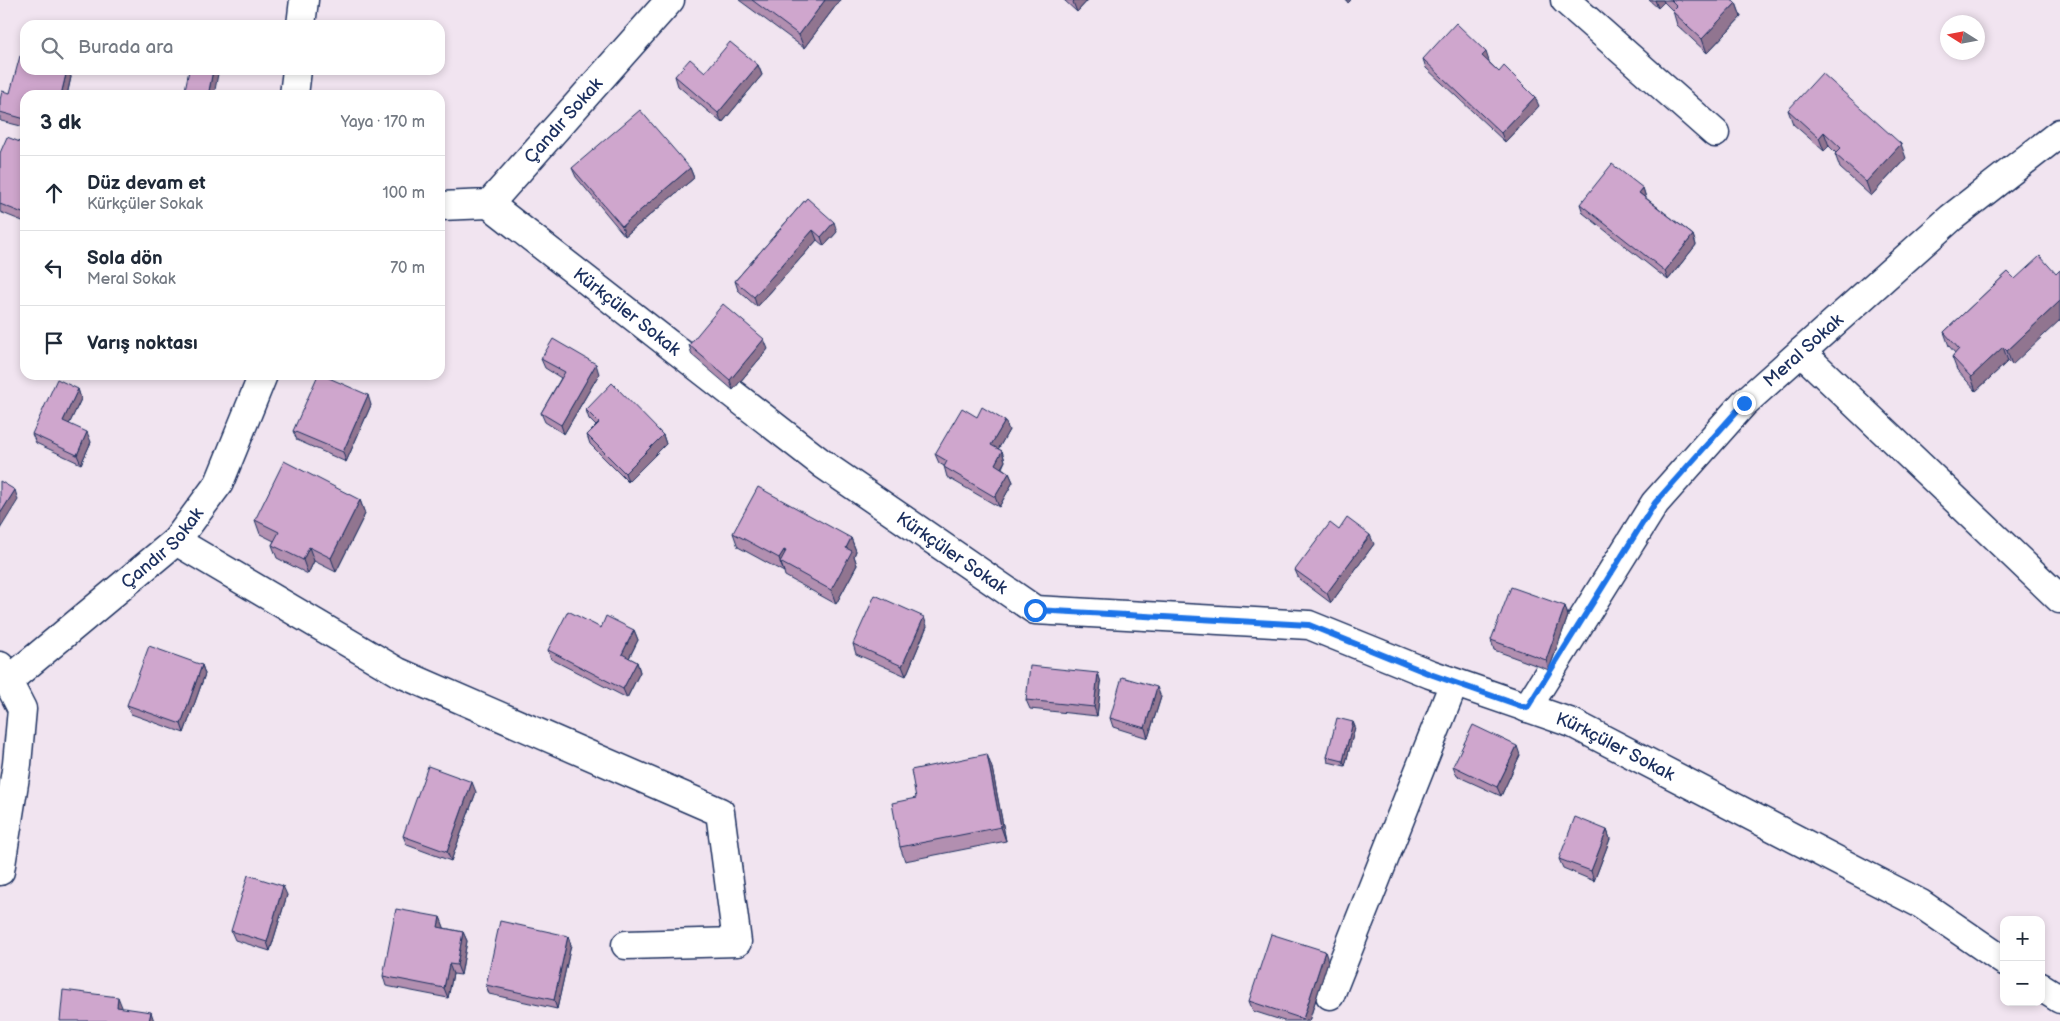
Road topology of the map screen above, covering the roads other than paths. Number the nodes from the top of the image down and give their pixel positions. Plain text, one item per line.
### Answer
1 (304, 0) edge
2 (670, 0) edge
3 (1565, 0) edge
4 (302, 20) edge
5 (296, 75) edge
6 (295, 90) edge
7 (1715, 133) dead end
8 (2060, 133) edge
9 (489, 204) junction
10 (445, 206) edge
11 (1801, 352) junction
12 (261, 380) edge
13 (176, 541) junction
14 (2060, 599) edge
15 (4, 674) edge
16 (1454, 683) junction
17 (1527, 708) junction
18 (0, 871) edge
19 (626, 946) dead end
20 (2000, 958) edge
21 (2045, 990) edge
22 (1330, 995) dead end
23 (2060, 1000) edge

1 - 4 street
2 - 9 street, Çandır Sokak
3 - 7 street
5 - 6 street
8 - 11 street, Meral Sokak
9 - 10 street
9 - 16 street, Kürkçüler Sokak
11 - 14 street
11 - 17 street, Meral Sokak
12 - 13 street, Çandır Sokak
13 - 15 street, Çandır Sokak
13 - 19 street
15 - 18 street
16 - 17 street, Kürkçüler Sokak
16 - 22 street
17 - 20 street, Kürkçüler Sokak
21 - 23 street

